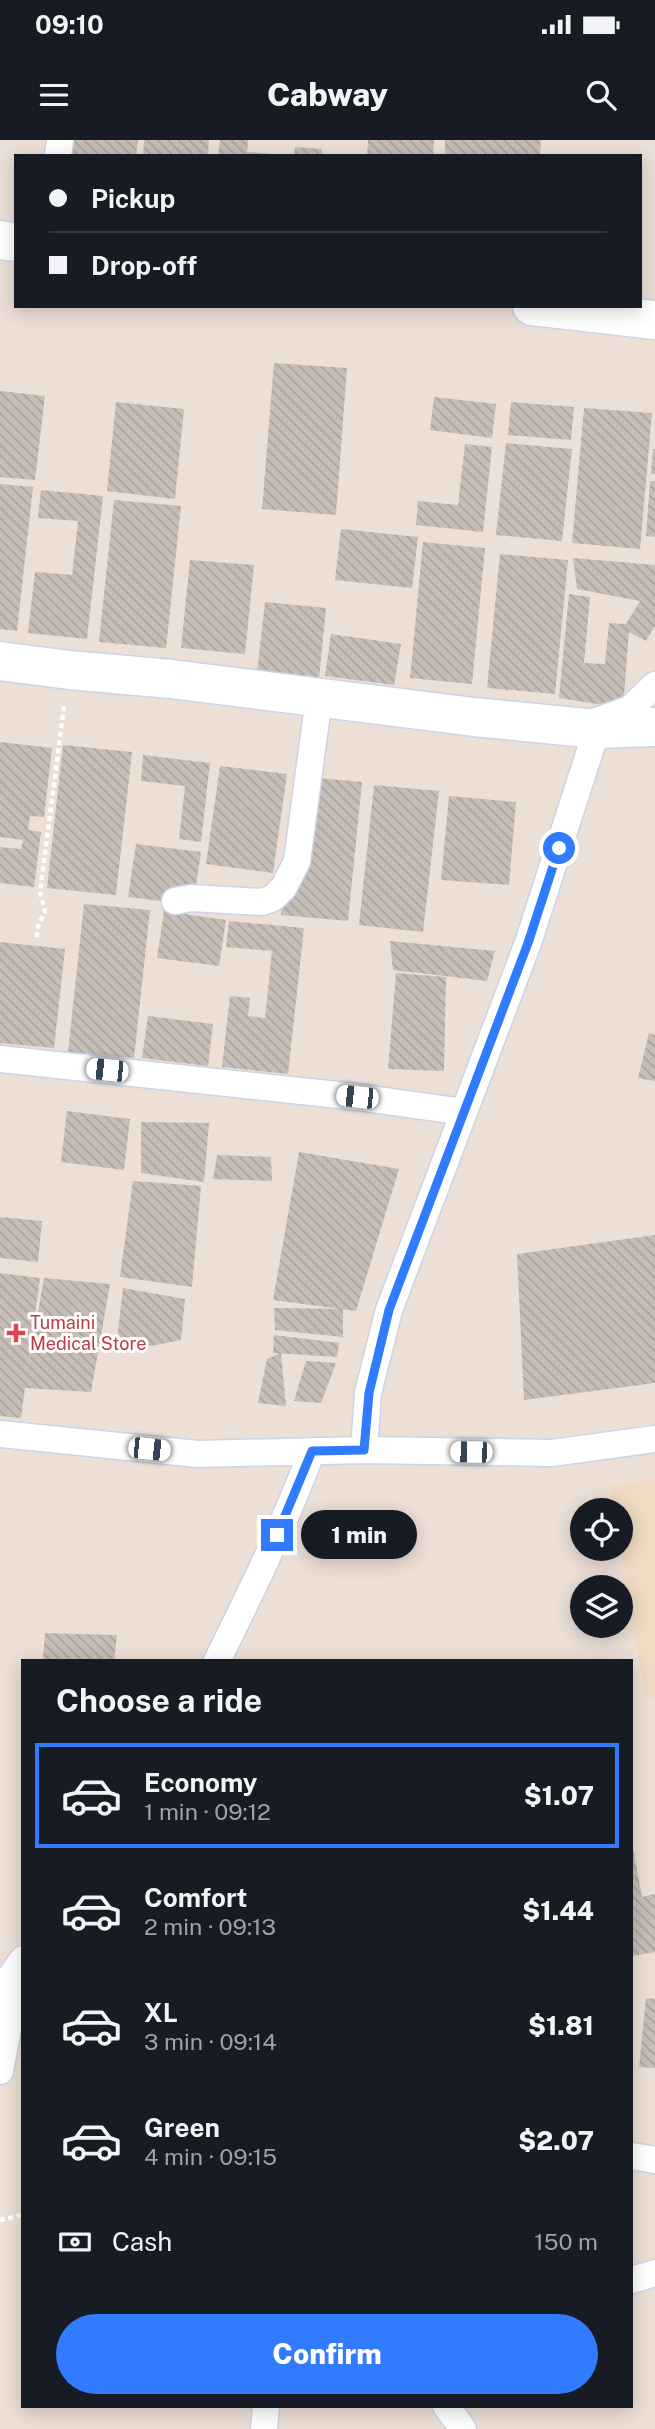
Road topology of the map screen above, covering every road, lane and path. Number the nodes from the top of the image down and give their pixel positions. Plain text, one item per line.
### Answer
1 (550, 308) edge
2 (655, 320) edge
3 (0, 661) edge
4 (69, 670) junction
5 (655, 685) edge
6 (319, 698) junction
7 (590, 727) junction
8 (655, 727) edge
9 (175, 901) dead end
10 (37, 937) dead end
11 (0, 1059) edge
12 (464, 1112) junction
13 (0, 1434) edge
14 (655, 1438) edge
15 (364, 1450) junction
16 (312, 1451) junction
17 (218, 1659) edge
18 (21, 1964) edge
19 (9, 1994) edge
20 (0, 2071) edge
21 (633, 2156) edge
22 (655, 2160) edge
23 (21, 2215) edge
24 (0, 2220) edge
25 (655, 2273) edge
26 (633, 2280) edge
27 (266, 2408) edge
28 (447, 2408) edge
29 (264, 2429) edge
30 (463, 2429) edge

1 - 2 street
3 - 4 street
4 - 6 street
4 - 10 path
5 - 7 street
6 - 7 street
6 - 9 street
7 - 8 street
7 - 12 street
11 - 12 street
12 - 15 street
13 - 16 street
14 - 15 street
15 - 16 street
16 - 17 street
18 - 19 street
19 - 20 street
21 - 22 street
23 - 24 path
25 - 26 street
27 - 29 street
28 - 30 street

